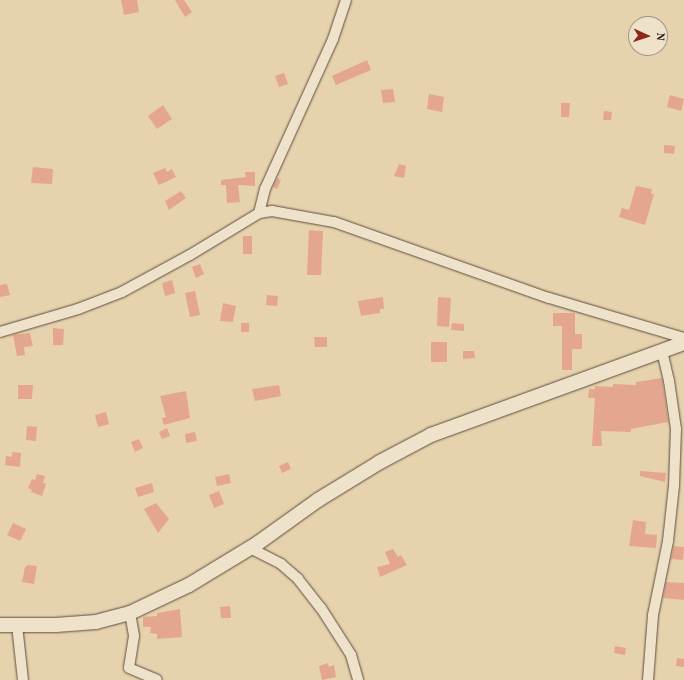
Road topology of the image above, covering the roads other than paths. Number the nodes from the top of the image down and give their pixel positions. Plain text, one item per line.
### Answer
1 (346, 0) edge
2 (259, 213) junction
3 (0, 332) edge
4 (684, 338) edge
5 (684, 343) edge
6 (662, 351) junction
7 (250, 548) junction
8 (130, 613) junction
9 (0, 625) edge
10 (17, 625) junction
11 (23, 680) edge
12 (157, 680) edge
13 (358, 680) edge
14 (648, 680) edge

1 - 2 street
2 - 3 street
2 - 4 street
5 - 6 street
6 - 7 street
6 - 14 street
7 - 8 street
7 - 13 street
8 - 10 street
8 - 12 street
9 - 10 street
10 - 11 street

